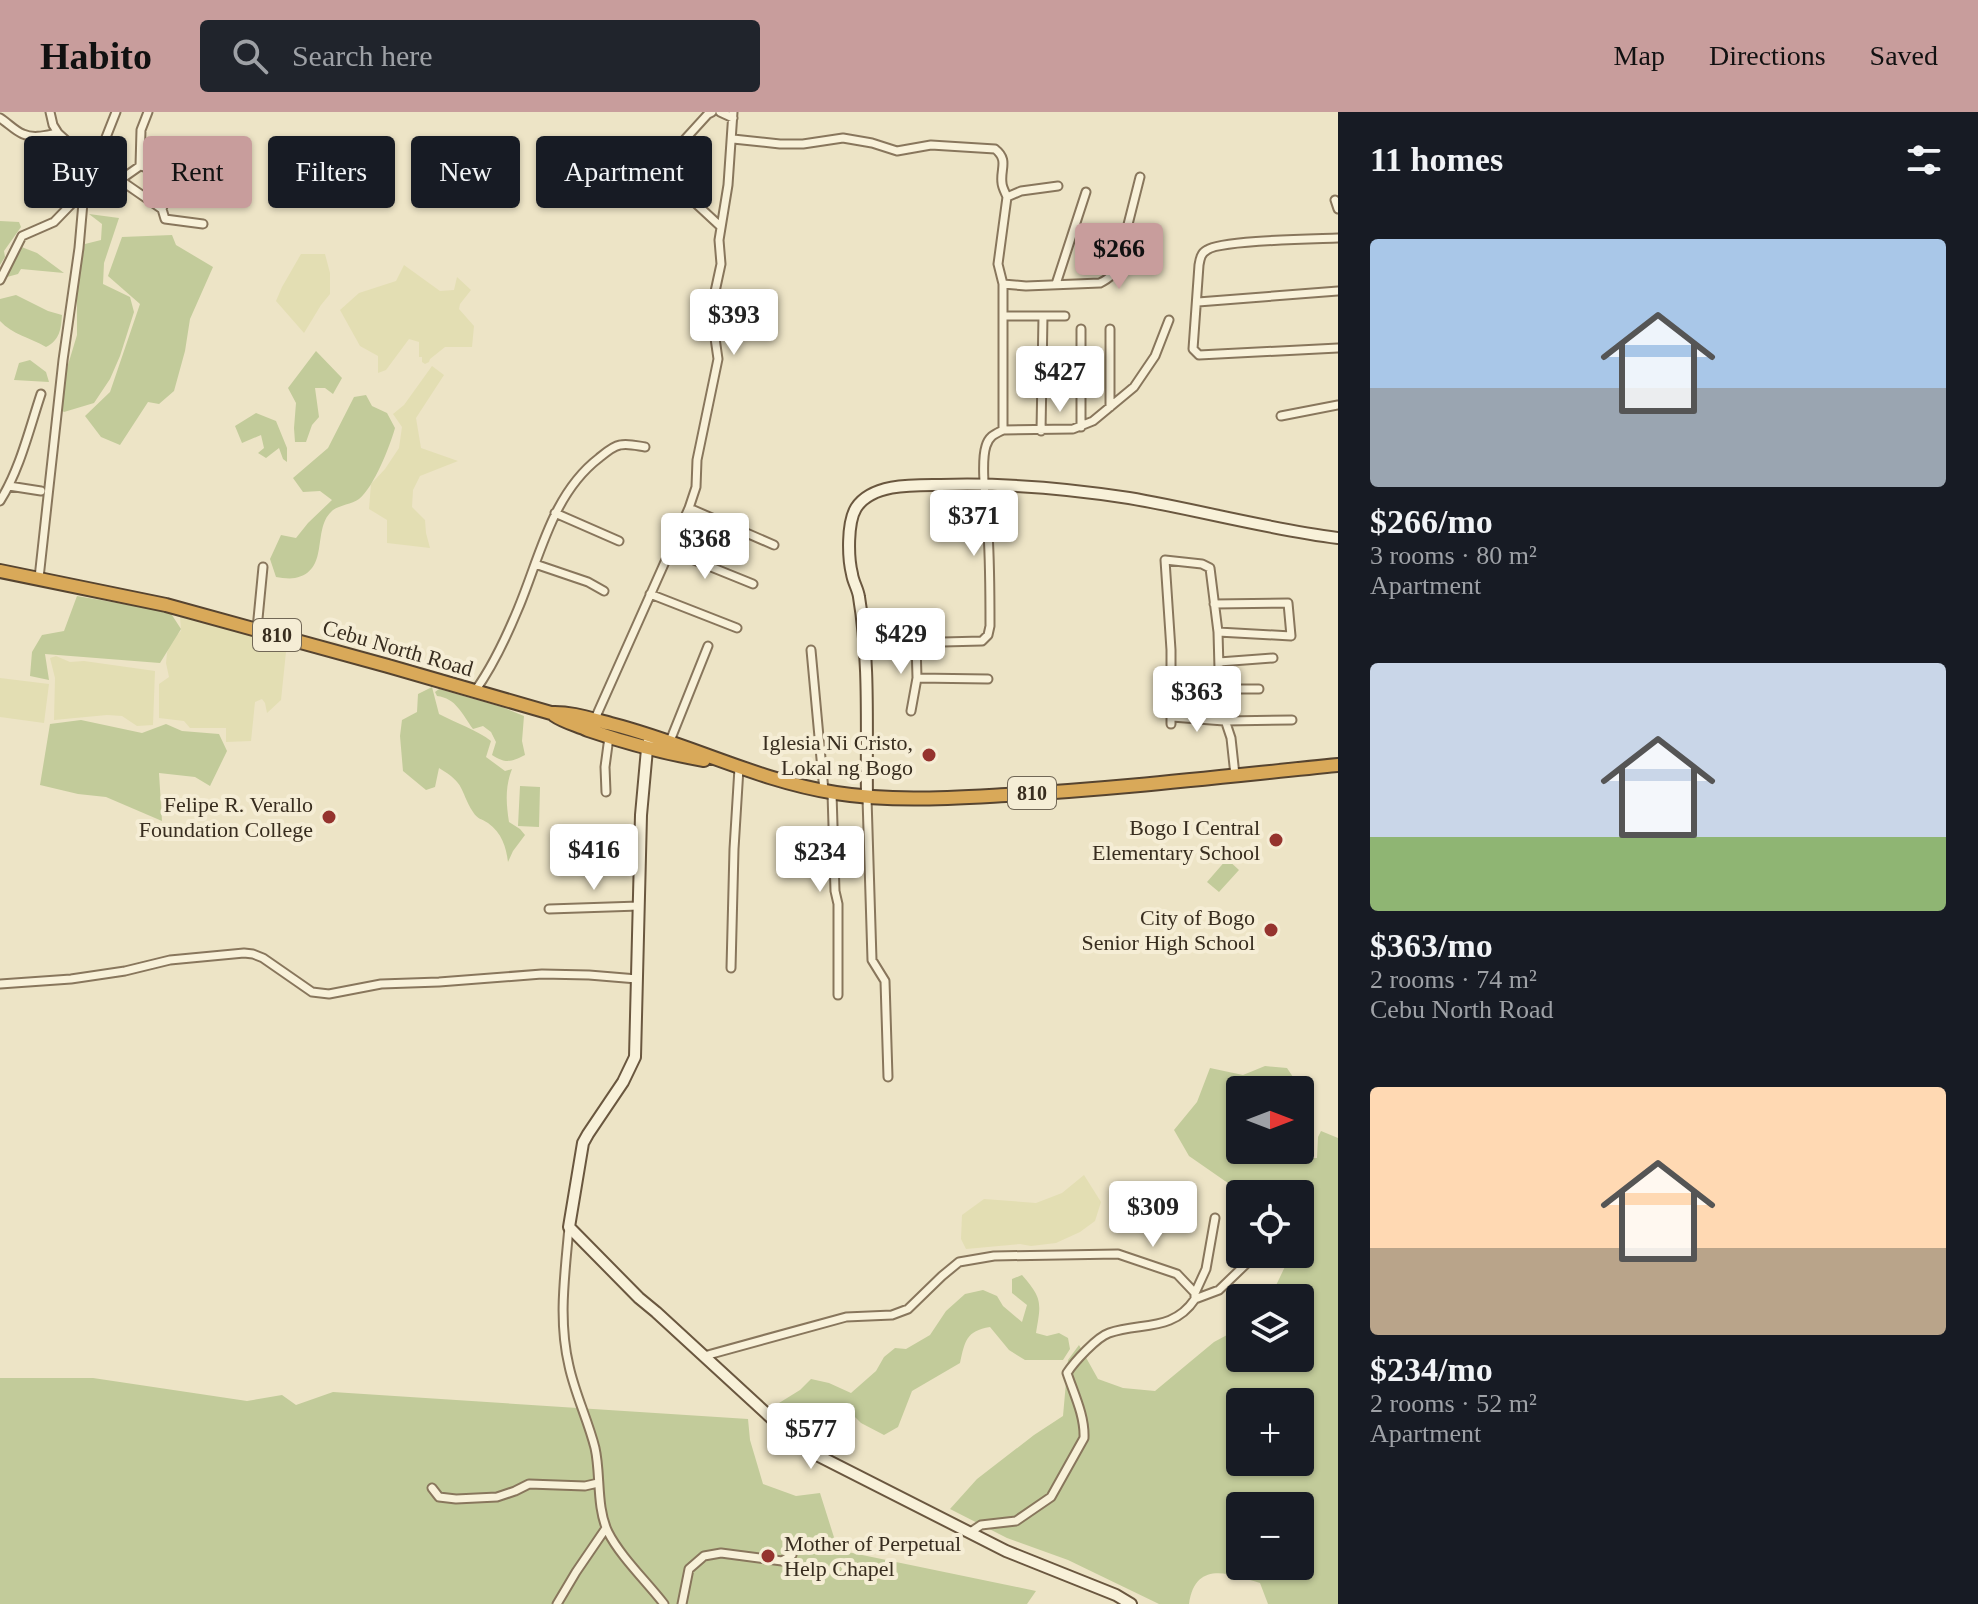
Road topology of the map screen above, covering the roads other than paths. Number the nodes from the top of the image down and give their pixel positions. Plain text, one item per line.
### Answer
1 (50, 112) edge
2 (116, 112) edge
3 (148, 112) edge
4 (712, 112) edge
5 (720, 112) edge
6 (733, 115) edge
7 (0, 118) edge
8 (58, 133) junction
9 (61, 136) edge
10 (107, 136) edge
11 (688, 136) edge
12 (733, 139) junction
13 (140, 166) junction
14 (127, 175) edge
15 (1140, 177) dead end
16 (127, 185) edge
17 (1058, 186) dead end
18 (1086, 192) dead end
19 (1007, 197) junction
20 (68, 208) edge
21 (82, 208) edge
22 (701, 208) edge
23 (162, 209) junction
24 (203, 224) dead end
25 (720, 226) junction
26 (1338, 238) edge
27 (0, 280) edge
28 (1003, 284) junction
29 (1056, 284) junction
30 (1338, 291) edge
31 (1198, 302) junction
32 (1003, 316) junction
33 (1043, 316) junction
34 (1065, 316) dead end
35 (1169, 320) dead end
36 (1081, 329) dead end
37 (1110, 329) dead end
38 (1338, 348) edge
39 (41, 394) dead end
40 (1338, 405) edge
41 (1110, 407) junction
42 (1281, 416) dead end
43 (1081, 427) junction
44 (1003, 430) junction
45 (1041, 431) junction
46 (645, 447) dead end
47 (985, 484) junction
48 (9, 486) junction
49 (41, 491) dead end
50 (0, 501) edge
51 (689, 508) junction
52 (555, 513) junction
53 (1338, 538) edge
54 (619, 541) dead end
55 (774, 545) dead end
56 (669, 550) junction
57 (535, 564) junction
58 (263, 567) dead end
59 (0, 571) edge
60 (39, 578) junction
61 (753, 584) dead end
62 (604, 591) dead end
63 (650, 594) junction
64 (1214, 604) junction
65 (737, 628) dead end
66 (257, 629) junction
67 (1218, 632) junction
68 (916, 643) junction
69 (864, 644) junction
70 (708, 646) dead end
71 (811, 650) dead end
72 (1273, 658) dead end
73 (1219, 662) junction
74 (917, 678) junction
75 (988, 679) dead end
76 (1219, 689) junction
77 (1259, 689) dead end
78 (475, 691) junction
79 (911, 711) dead end
80 (1292, 720) dead end
81 (1224, 721) junction
82 (593, 725) junction
83 (635, 730) junction
84 (651, 735) junction
85 (609, 737) junction
86 (670, 741) junction
87 (630, 744) junction
88 (647, 749) junction
89 (1338, 765) edge
90 (734, 766) junction
91 (1235, 775) junction
92 (606, 792) dead end
93 (828, 792) junction
94 (867, 798) junction
95 (639, 906) junction
96 (549, 909) dead end
97 (731, 968) dead end
98 (637, 979) junction
99 (0, 984) edge
100 (838, 995) dead end
101 (888, 1077) dead end
102 (1215, 1218) dead end
103 (569, 1227) junction
104 (1242, 1268) edge
105 (1195, 1296) junction
106 (704, 1356) junction
107 (598, 1483) junction
108 (432, 1488) dead end
109 (606, 1528) junction
110 (968, 1532) junction
111 (792, 1555) dead end
112 (557, 1604) edge
113 (664, 1604) edge
114 (682, 1604) edge
115 (1131, 1604) edge

1 - 8 street
2 - 10 street
3 - 13 street
4 - 11 street
5 - 6 street
6 - 12 street
7 - 8 street
8 - 9 street
12 - 19 street
12 - 25 street
13 - 14 street
13 - 23 street
15 - 29 street
16 - 23 street
17 - 19 street
18 - 29 street
19 - 28 street
20 - 27 street
21 - 60 street
22 - 25 street
23 - 24 street
25 - 51 street
26 - 31 street
28 - 29 street
28 - 32 street
30 - 31 street
31 - 38 street
32 - 33 street
32 - 44 street
33 - 34 street
33 - 45 street
35 - 41 street
36 - 43 street
37 - 41 street
39 - 48 street
40 - 42 street
41 - 43 street
43 - 45 street
44 - 45 street
44 - 47 street
46 - 52 street
47 - 53 main road
47 - 68 street
47 - 69 main road
48 - 49 street
48 - 50 street
51 - 55 street
51 - 56 street
52 - 54 street
52 - 57 street
56 - 61 street
56 - 63 street
57 - 62 street
57 - 78 street
58 - 66 street
59 - 60 highway, Cebu North Road / 810
60 - 66 highway, Cebu North Road / 810
63 - 65 street
63 - 82 street
64 - 67 street
64 - 67 street
64 - 81 street
66 - 78 highway, Cebu North Road / 810
67 - 73 street
68 - 69 street
68 - 74 street
69 - 94 main road
70 - 86 street
71 - 93 street
72 - 73 street
73 - 76 street
74 - 75 street
74 - 79 street
76 - 77 street
76 - 81 street
78 - 82 highway, Cebu North Road / 810
80 - 81 street
81 - 91 street
82 - 83 highway, Cebu North Road / 810
82 - 85 highway, Cebu North Road / 810
83 - 84 highway, Cebu North Road / 810
83 - 87 highway
84 - 86 highway, Cebu North Road / 810
84 - 88 main road
85 - 87 highway, Cebu North Road / 810
85 - 92 street
86 - 90 highway, Cebu North Road / 810
87 - 88 highway, Cebu North Road / 810
88 - 90 highway, Cebu North Road / 810
88 - 95 main road
89 - 91 highway, Cebu North Road / 810
90 - 93 highway, Cebu North Road / 810
90 - 97 street
91 - 94 highway, Cebu North Road / 810
93 - 94 highway, Cebu North Road / 810
93 - 100 street
94 - 101 street
95 - 96 street
95 - 98 main road
98 - 99 street
98 - 103 main road
102 - 105 street
103 - 106 main road
103 - 107 street
104 - 105 street
105 - 106 street
105 - 110 street
106 - 110 main road
107 - 108 street
107 - 109 street
109 - 112 street
109 - 113 street
110 - 115 main road
111 - 114 street

